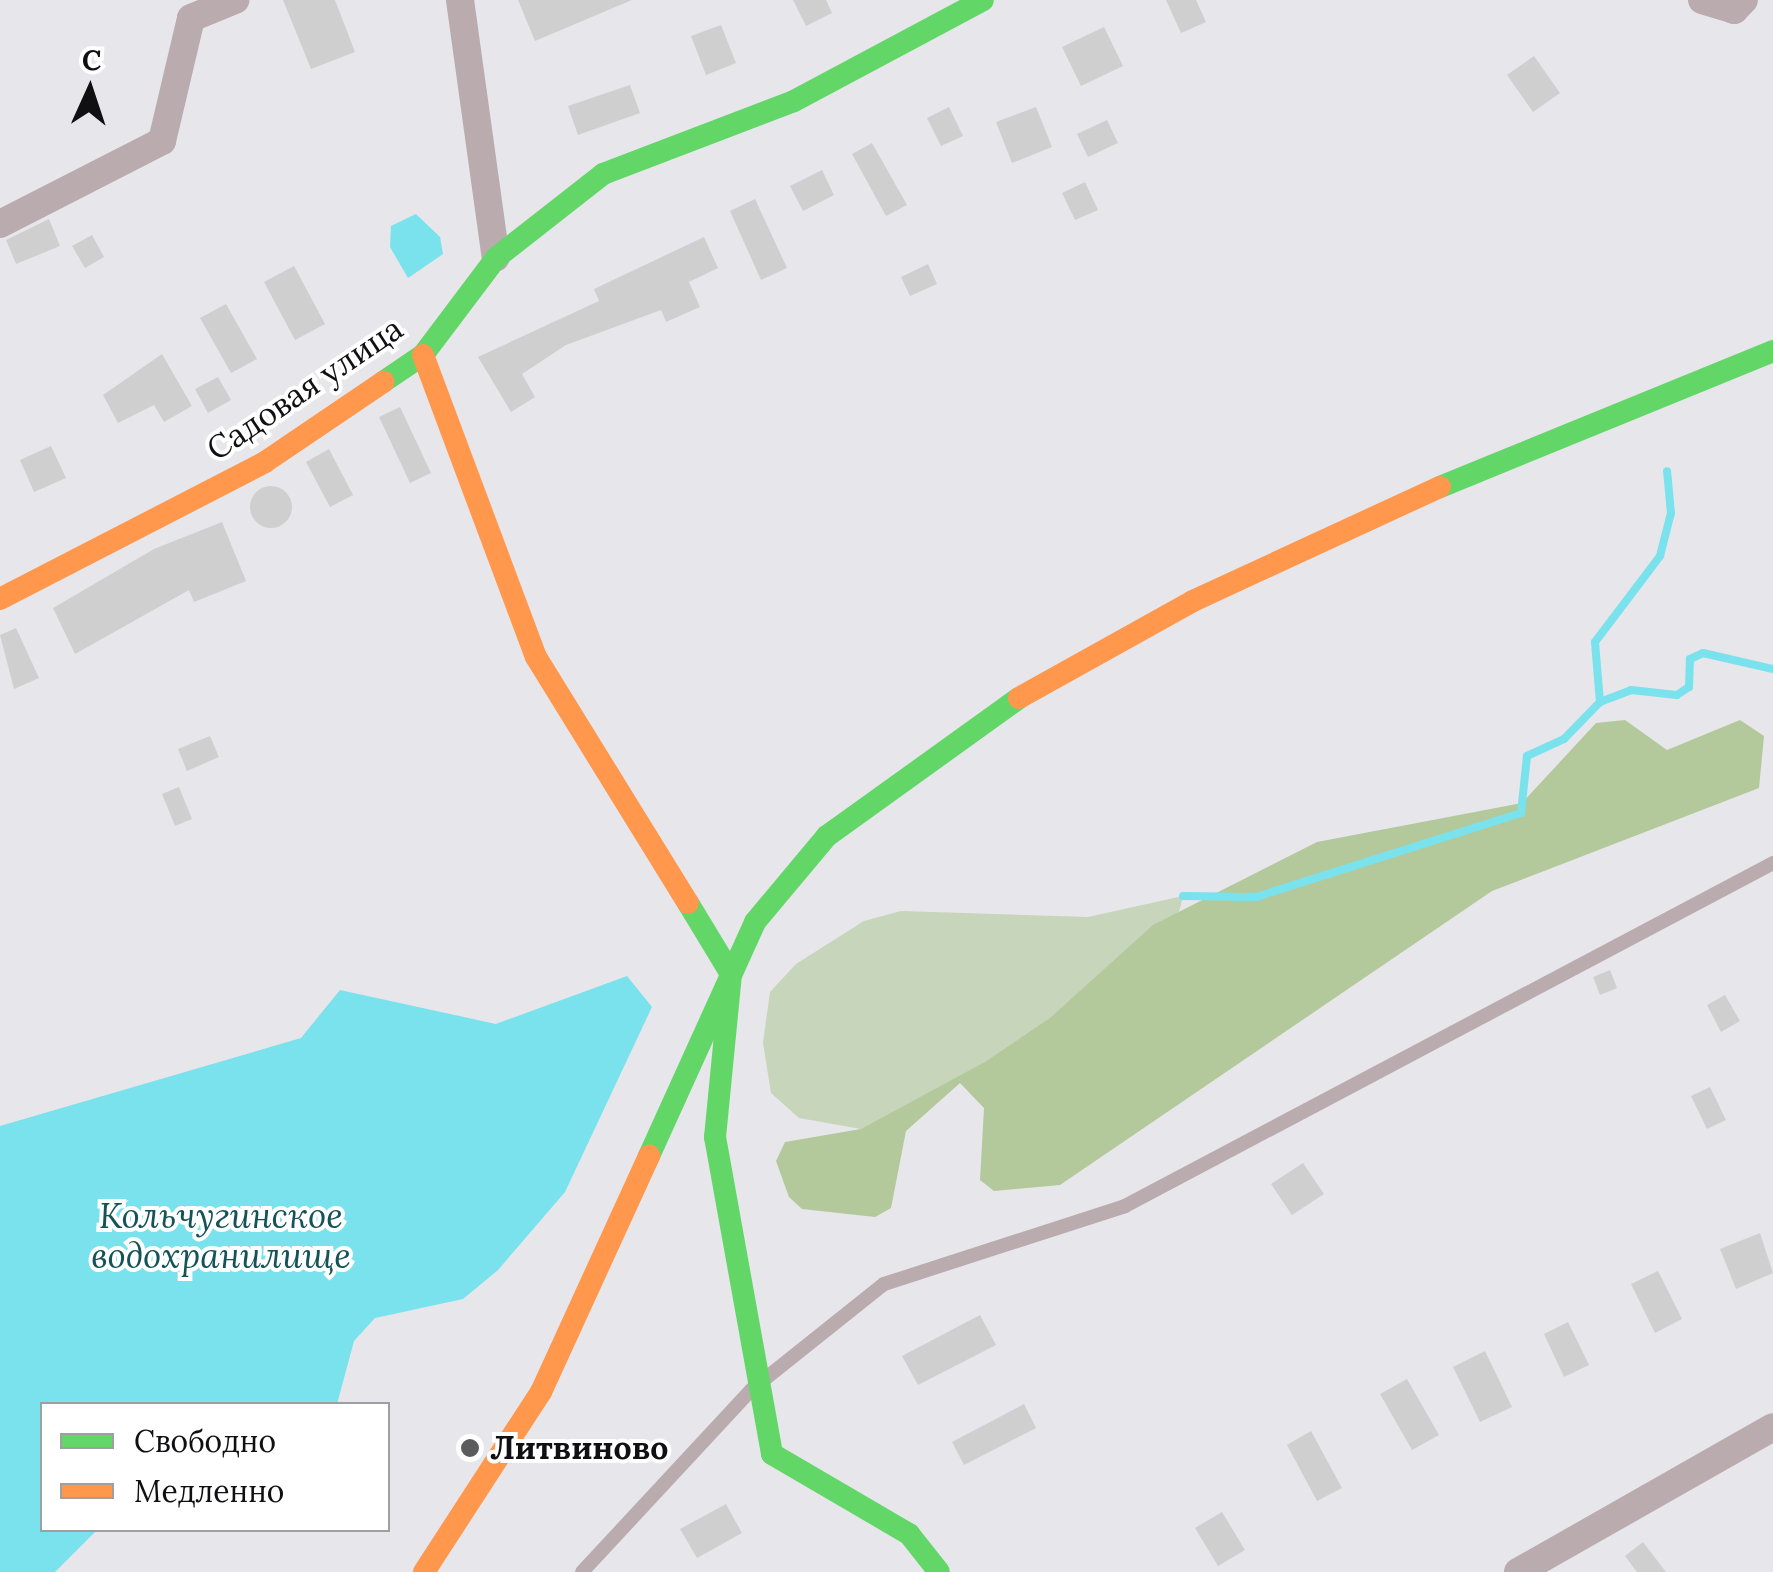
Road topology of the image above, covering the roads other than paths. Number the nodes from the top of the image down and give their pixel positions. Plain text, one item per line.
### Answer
1 (236, 0) edge
2 (460, 0) edge
3 (983, 0) edge
4 (1702, 0) edge
5 (1744, 0) edge
6 (0, 224) edge
7 (496, 258) junction
8 (1773, 351) edge
9 (423, 355) junction
10 (0, 599) edge
11 (1773, 863) edge
12 (731, 974) junction
13 (762, 1381) junction
14 (1773, 1428) edge
15 (424, 1572) edge
16 (582, 1572) edge
17 (939, 1572) edge
18 (1518, 1572) edge

1 - 6 street
2 - 7 street
3 - 7 street, Садовая улица
4 - 5 street
7 - 9 street, Садовая улица
8 - 12 street
9 - 10 street, Садовая улица
9 - 12 street
11 - 13 lane
12 - 13 street
12 - 15 street
13 - 16 lane
13 - 17 street
14 - 18 street

